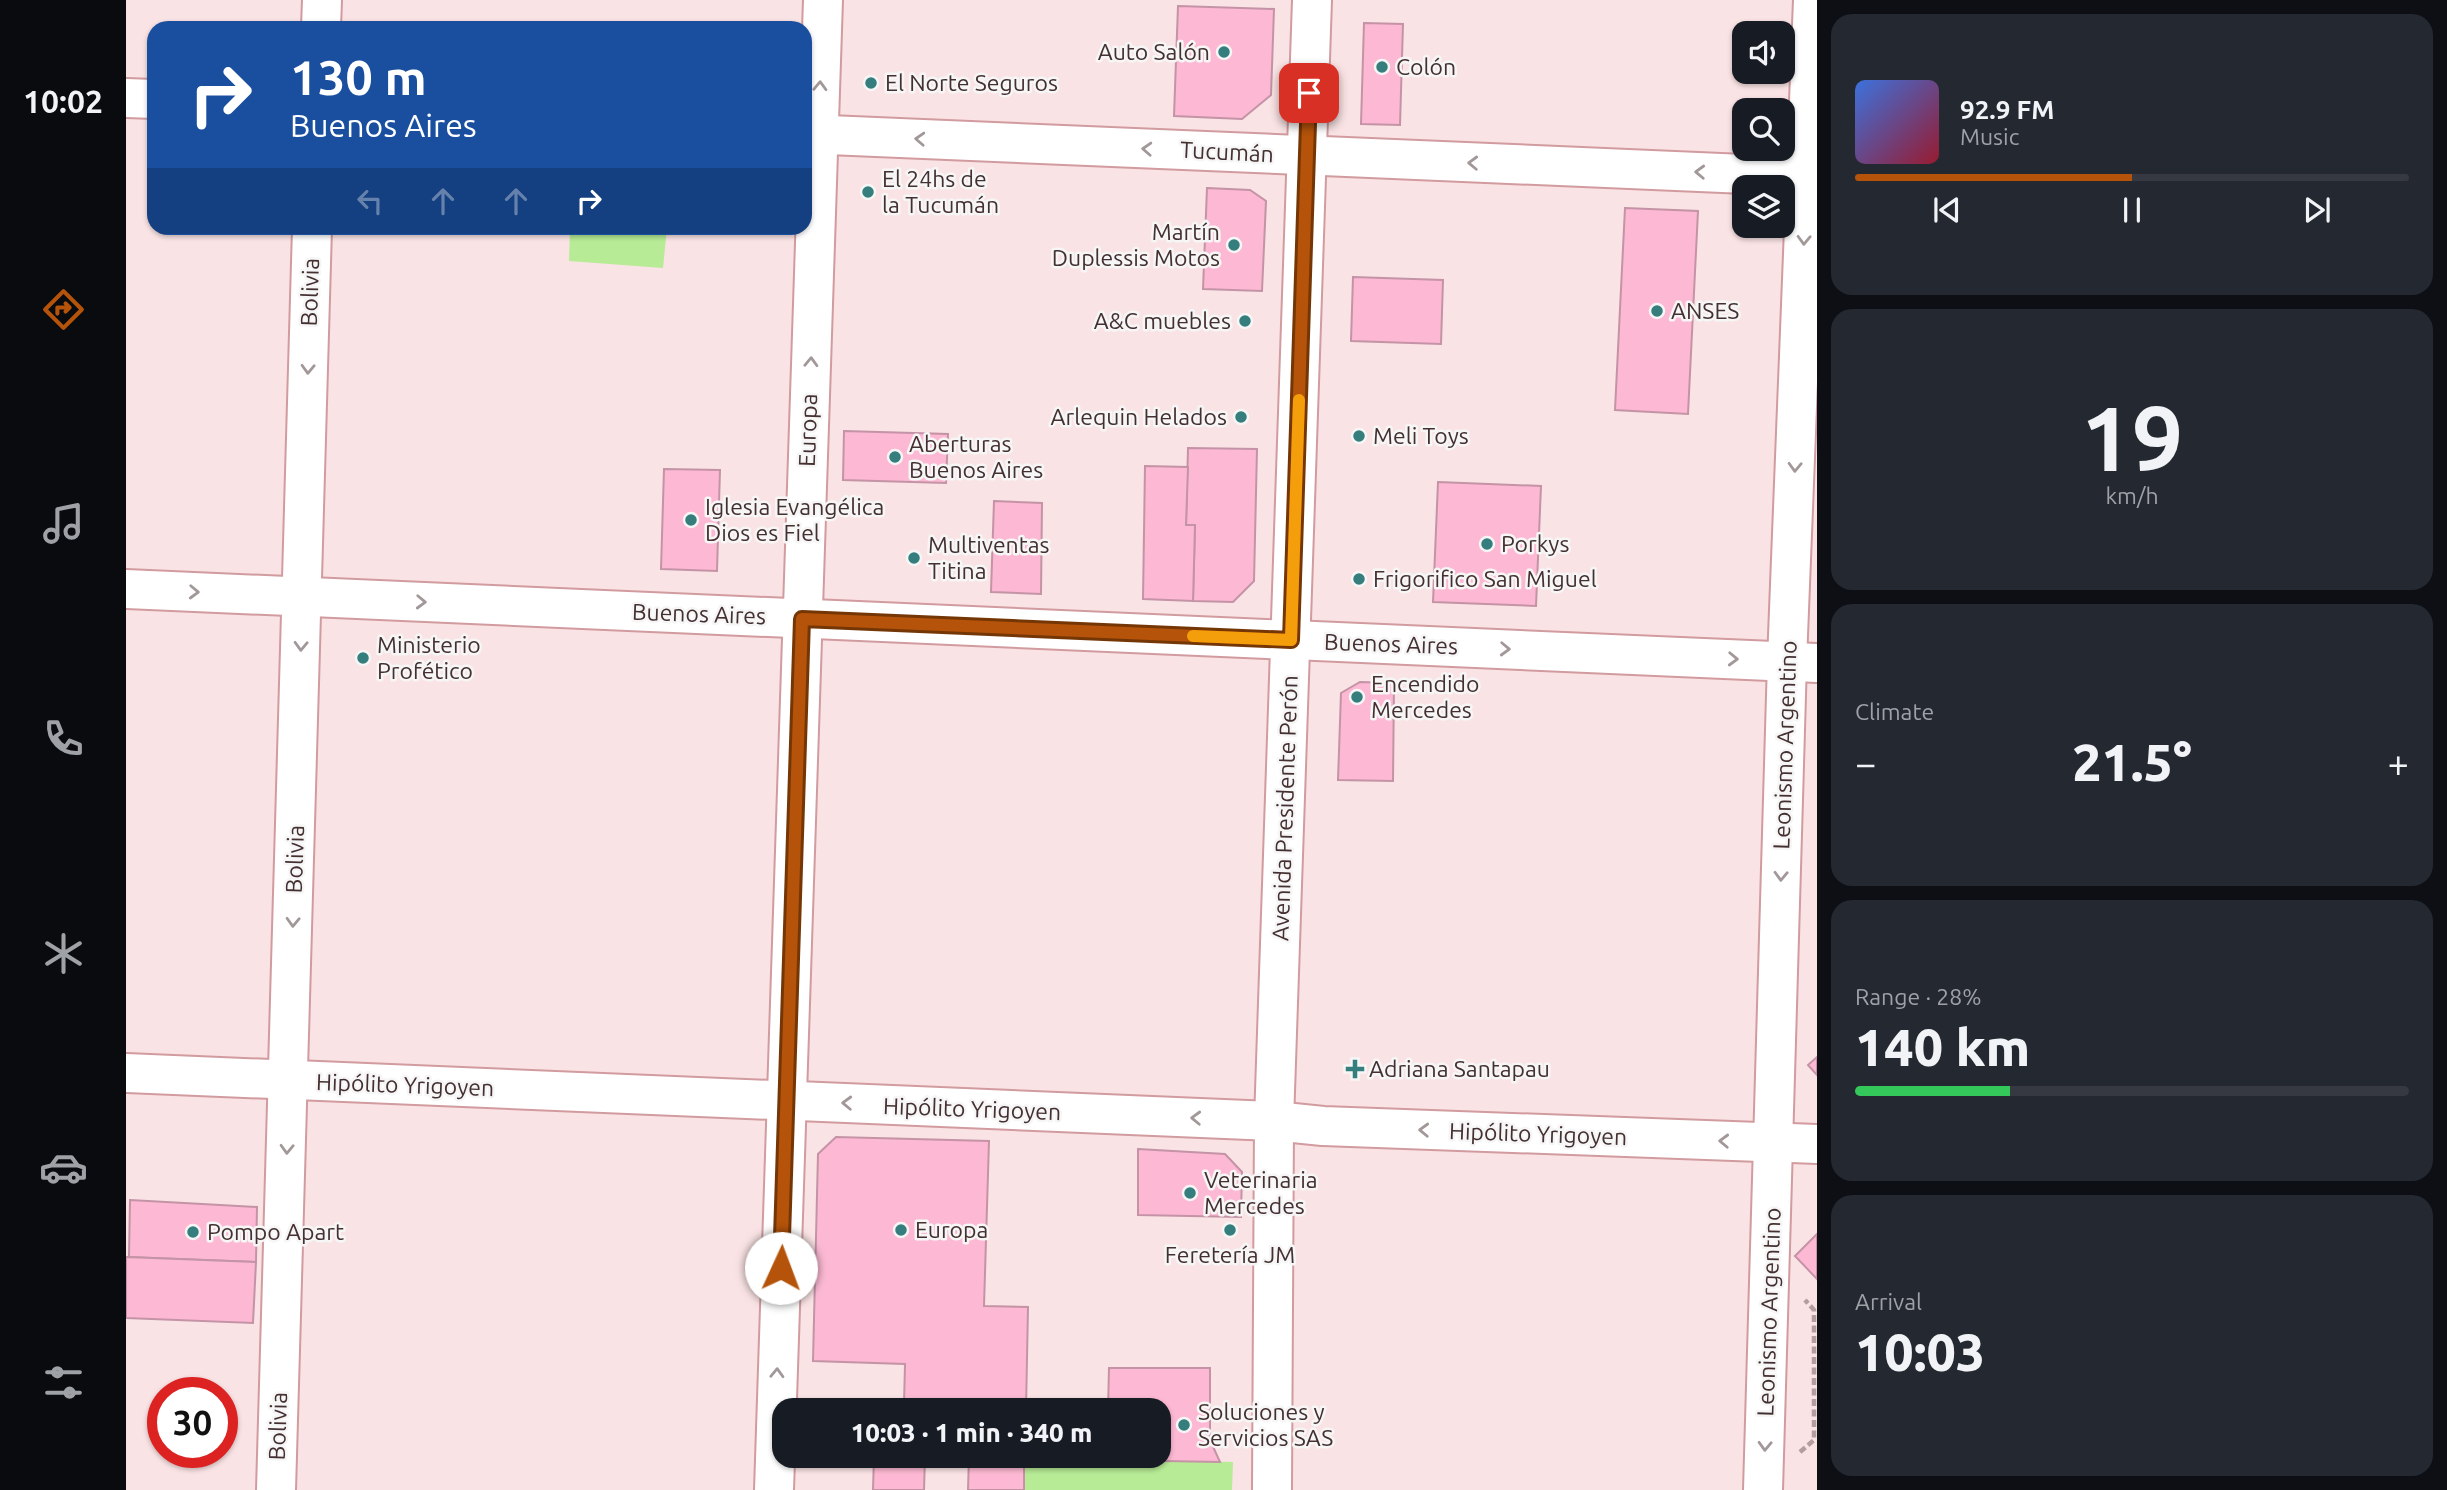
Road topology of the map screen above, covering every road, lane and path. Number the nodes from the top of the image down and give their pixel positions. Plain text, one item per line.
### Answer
1 (322, 0) edge
2 (823, 0) edge
3 (1312, 0) edge
4 (1813, 0) edge
5 (321, 21) edge
6 (126, 98) edge
7 (147, 99) edge
8 (812, 134) edge
9 (1307, 156) junction
10 (1812, 177) edge
11 (312, 235) edge
12 (810, 235) edge
13 (126, 590) edge
14 (302, 597) junction
15 (802, 619) junction
16 (1291, 640) junction
17 (1802, 662) edge
18 (126, 1073) edge
19 (289, 1080) junction
20 (786, 1101) junction
21 (1274, 1121) junction
22 (1774, 1142) junction
23 (1817, 1144) edge
24 (276, 1490) edge
25 (774, 1490) edge
26 (1272, 1490) edge
27 (1763, 1490) edge

1 - 5 street
8 -> 2 street, Europa
3 - 9 street, Avenida Presidente Perón
4 - 10 street, Leonismo Argentino
6 - 7 street
9 -> 8 street, Tucumán
10 -> 9 street, Tucumán
9 - 16 street, Avenida Presidente Perón
10 -> 17 street, Leonismo Argentino
11 -> 14 street, Bolivia
15 -> 12 street, Europa
13 -> 14 street, Buenos Aires
14 -> 15 street, Buenos Aires
14 -> 19 street, Bolivia
15 - 16 street, Buenos Aires
15 - 20 street, Europa
16 -> 17 street, Buenos Aires
16 - 21 street, Avenida Presidente Perón
17 -> 22 street, Leonismo Argentino
18 - 19 street, Hipólito Yrigoyen
19 - 20 street, Hipólito Yrigoyen
19 -> 24 street, Bolivia
21 -> 20 street, Hipólito Yrigoyen
25 -> 20 street, Europa
22 -> 21 street, Hipólito Yrigoyen
21 - 26 street, Avenida Presidente Perón
22 - 23 street, Hipólito Yrigoyen
22 -> 27 street, Leonismo Argentino

